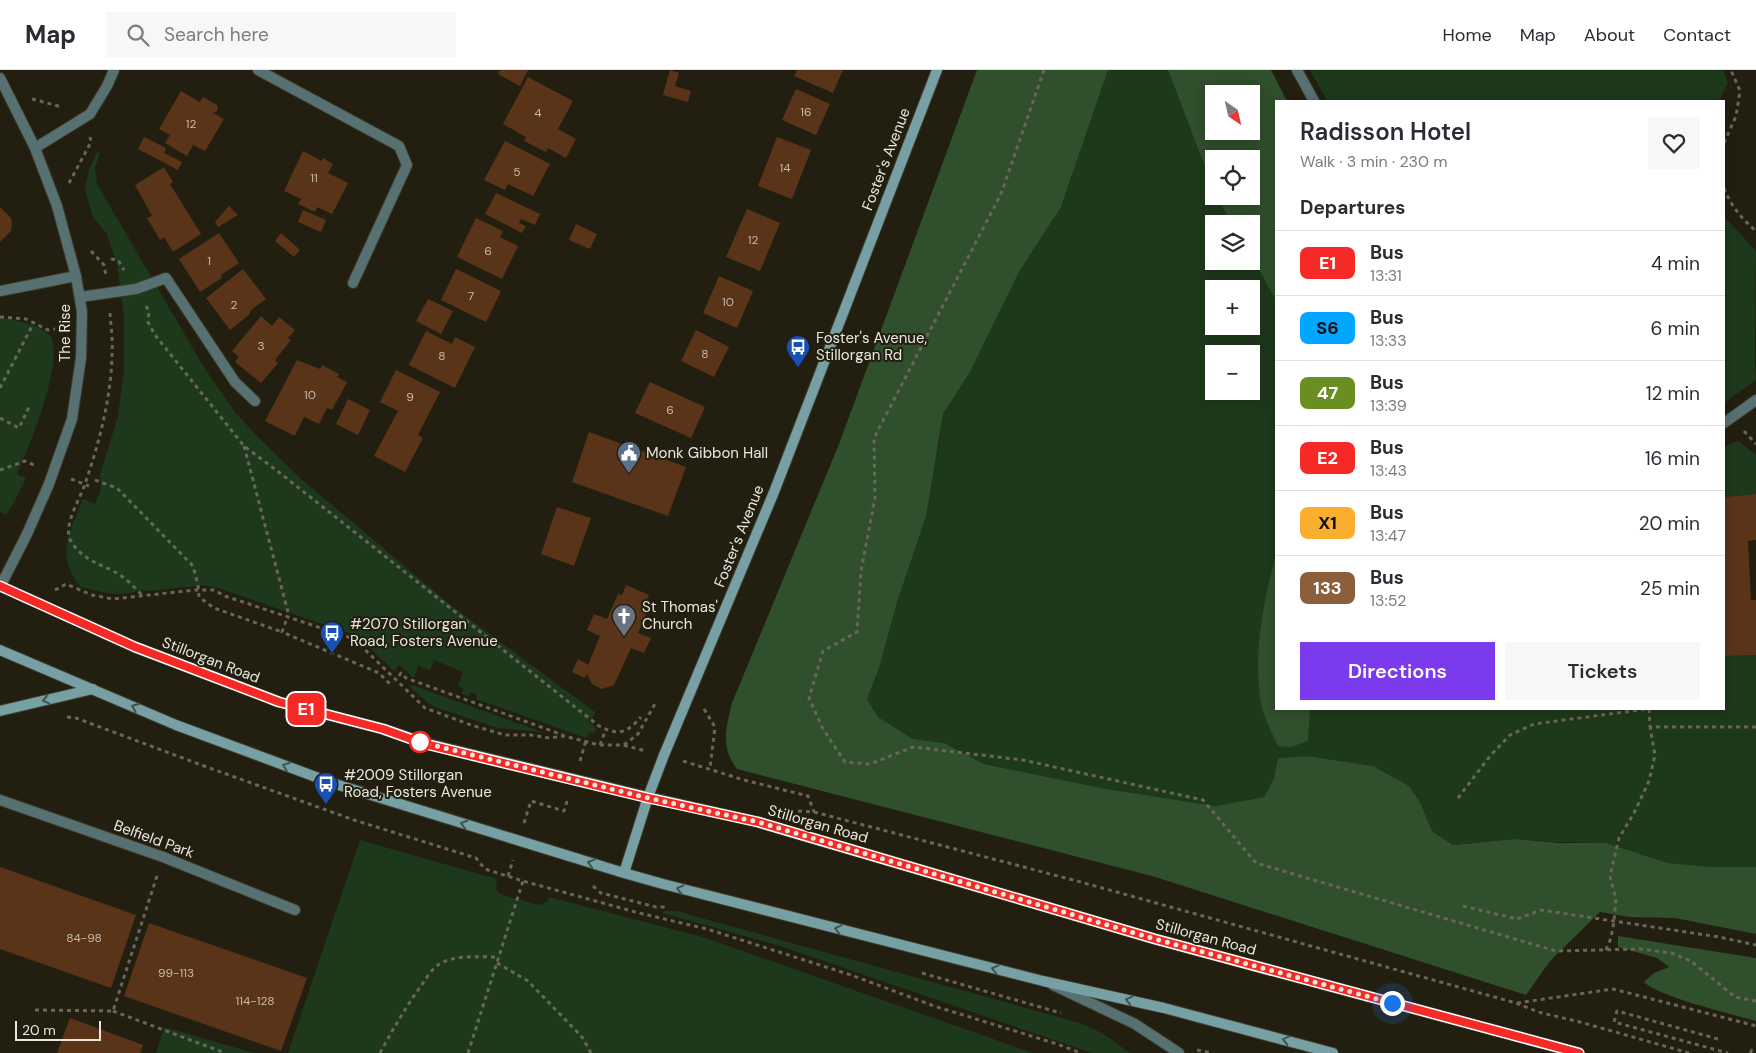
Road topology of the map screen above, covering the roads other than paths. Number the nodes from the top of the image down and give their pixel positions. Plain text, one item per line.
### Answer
1 (114, 70) edge
2 (258, 70) edge
3 (937, 70) edge
4 (1297, 70) edge
5 (2, 81) edge
6 (1313, 100) edge
7 (35, 148) junction
8 (76, 276) junction
9 (353, 283) dead end
10 (0, 291) edge
11 (80, 297) junction
12 (1756, 400) edge
13 (255, 401) dead end
14 (1725, 422) edge
15 (0, 586) edge
16 (0, 650) edge
17 (93, 689) junction
18 (0, 710) edge
19 (648, 798) junction
20 (0, 800) edge
21 (624, 873) junction
22 (295, 910) dead end
23 (1042, 981) junction
24 (1179, 1053) edge
25 (1333, 1053) edge
26 (1579, 1053) edge

1 - 7 street
2 - 9 street
3 - 19 main road, Foster's Avenue
4 - 6 street
5 - 7 street, The Rise
7 - 8 street, The Rise
8 - 10 street
8 - 11 street, The Rise
11 - 13 street
11 - 15 street, The Rise
12 - 14 street
15 - 19 main road, Stillorgan Road
16 - 17 main road
17 -> 18 main road
21 -> 17 main road
19 - 21 main road, Foster's Avenue
19 - 26 main road, Stillorgan Road
20 - 22 street, Belfield Park
23 -> 21 main road
23 - 24 street
25 -> 23 main road

